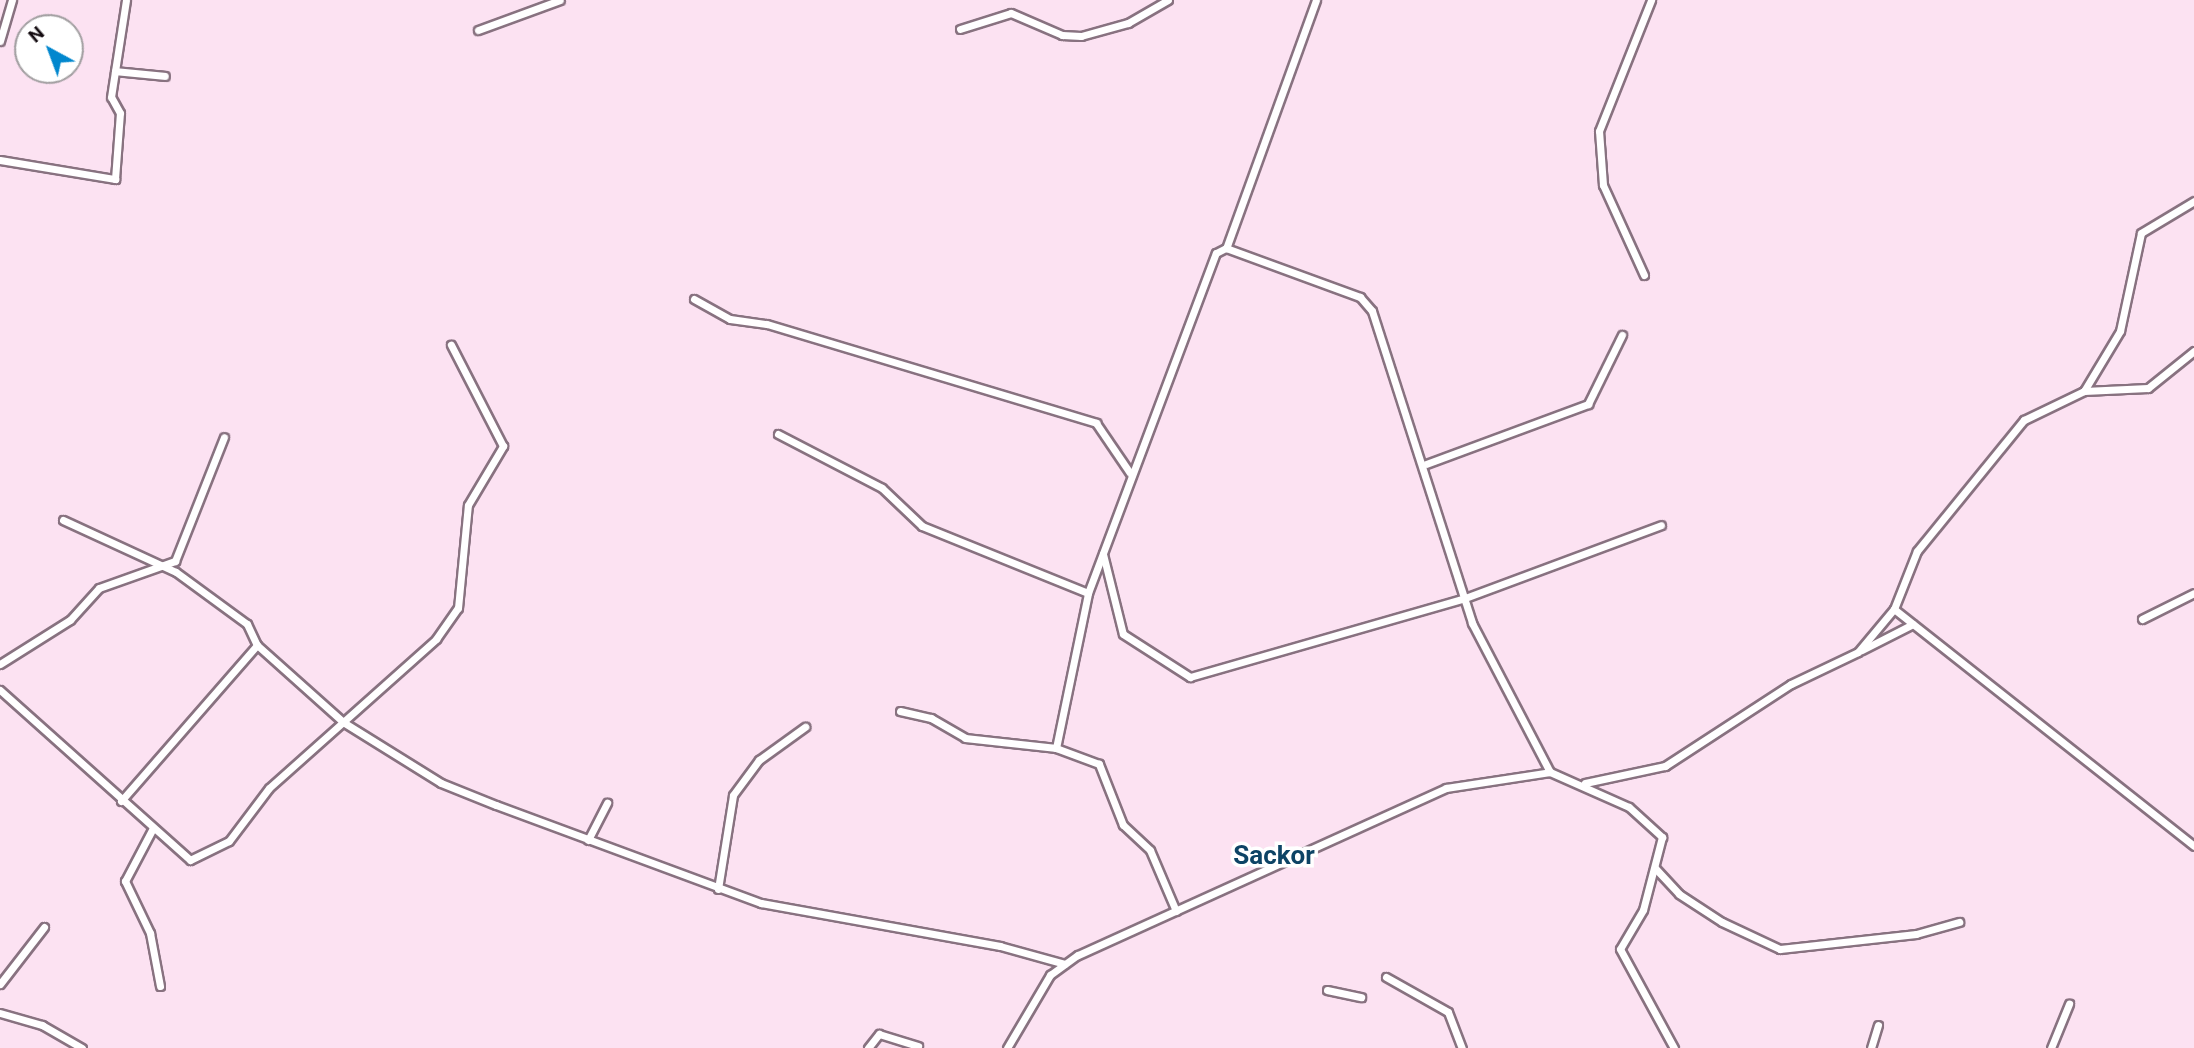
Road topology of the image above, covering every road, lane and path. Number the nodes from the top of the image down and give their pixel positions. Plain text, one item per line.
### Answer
1 (12, 0) edge
2 (560, 0) edge
3 (1168, 0) edge
4 (1316, 0) edge
5 (1651, 0) edge
6 (125, 1) edge
7 (960, 29) dead end
8 (478, 30) dead end
9 (0, 41) edge
10 (114, 71) junction
11 (165, 76) dead end
12 (0, 160) edge
13 (2194, 201) edge
14 (1226, 248) junction
15 (1644, 275) dead end
16 (694, 299) dead end
17 (1622, 335) dead end
18 (451, 345) dead end
19 (2194, 351) edge
20 (2084, 391) junction
21 (778, 434) dead end
22 (223, 437) dead end
23 (1426, 464) junction
24 (1130, 472) junction
25 (63, 520) dead end
26 (1661, 525) dead end
27 (1103, 553) junction
28 (165, 567) junction
29 (1088, 593) junction
30 (2194, 593) edge
31 (1465, 598) junction
32 (1894, 610) junction
33 (2142, 619) dead end
34 (1913, 624) junction
35 (257, 645) junction
36 (1858, 652) junction
37 (0, 664) edge
38 (0, 690) edge
39 (900, 711) dead end
40 (343, 722) junction
41 (805, 727) dead end
42 (1056, 748) junction
43 (1550, 772) junction
44 (1585, 783) junction
45 (121, 801) junction
46 (607, 803) dead end
47 (153, 828) junction
48 (588, 840) junction
49 (2194, 846) edge
50 (1655, 868) junction
51 (718, 889) junction
52 (1176, 911) junction
53 (1959, 922) dead end
54 (44, 928) dead end
55 (1065, 964) junction
56 (1386, 977) dead end
57 (0, 984) edge
58 (160, 986) dead end
59 (1327, 990) dead end
60 (1361, 997) dead end
61 (2069, 1004) dead end
62 (0, 1013) edge
63 (1878, 1025) dead end
64 (918, 1046) dead end
65 (82, 1048) edge
66 (868, 1048) edge
67 (1007, 1048) edge
68 (1462, 1048) edge
69 (1674, 1048) edge
70 (1871, 1048) edge
71 (2051, 1048) edge

1 - 9 street
2 - 8 street
3 - 7 street
4 - 14 street
5 - 15 street
6 - 10 street
10 - 11 street
10 - 12 street
13 - 20 street
14 - 23 street
14 - 24 street
16 - 24 street
17 - 23 street
18 - 40 street
19 - 20 street
20 - 32 street
21 - 29 street
22 - 28 street
23 - 31 street
24 - 27 street
25 - 28 street
26 - 31 street
27 - 29 street
27 - 31 street
28 - 35 street
28 - 37 street
29 - 42 street
30 - 33 street
31 - 43 street
32 - 34 street
32 - 36 street
34 - 36 street
34 - 49 street
35 - 40 street
35 - 45 street
36 - 44 street
38 - 45 street
39 - 42 street
40 - 47 street
40 - 48 street
41 - 51 street
42 - 52 street
43 - 44 street
43 - 52 street
44 - 50 street
45 - 47 street
46 - 48 street
47 - 58 street
48 - 51 street
50 - 53 street
50 - 69 street
51 - 55 street
52 - 55 street
54 - 57 street
55 - 67 street
56 - 68 street
59 - 60 street
61 - 71 street
62 - 65 street
63 - 70 street
64 - 66 street

